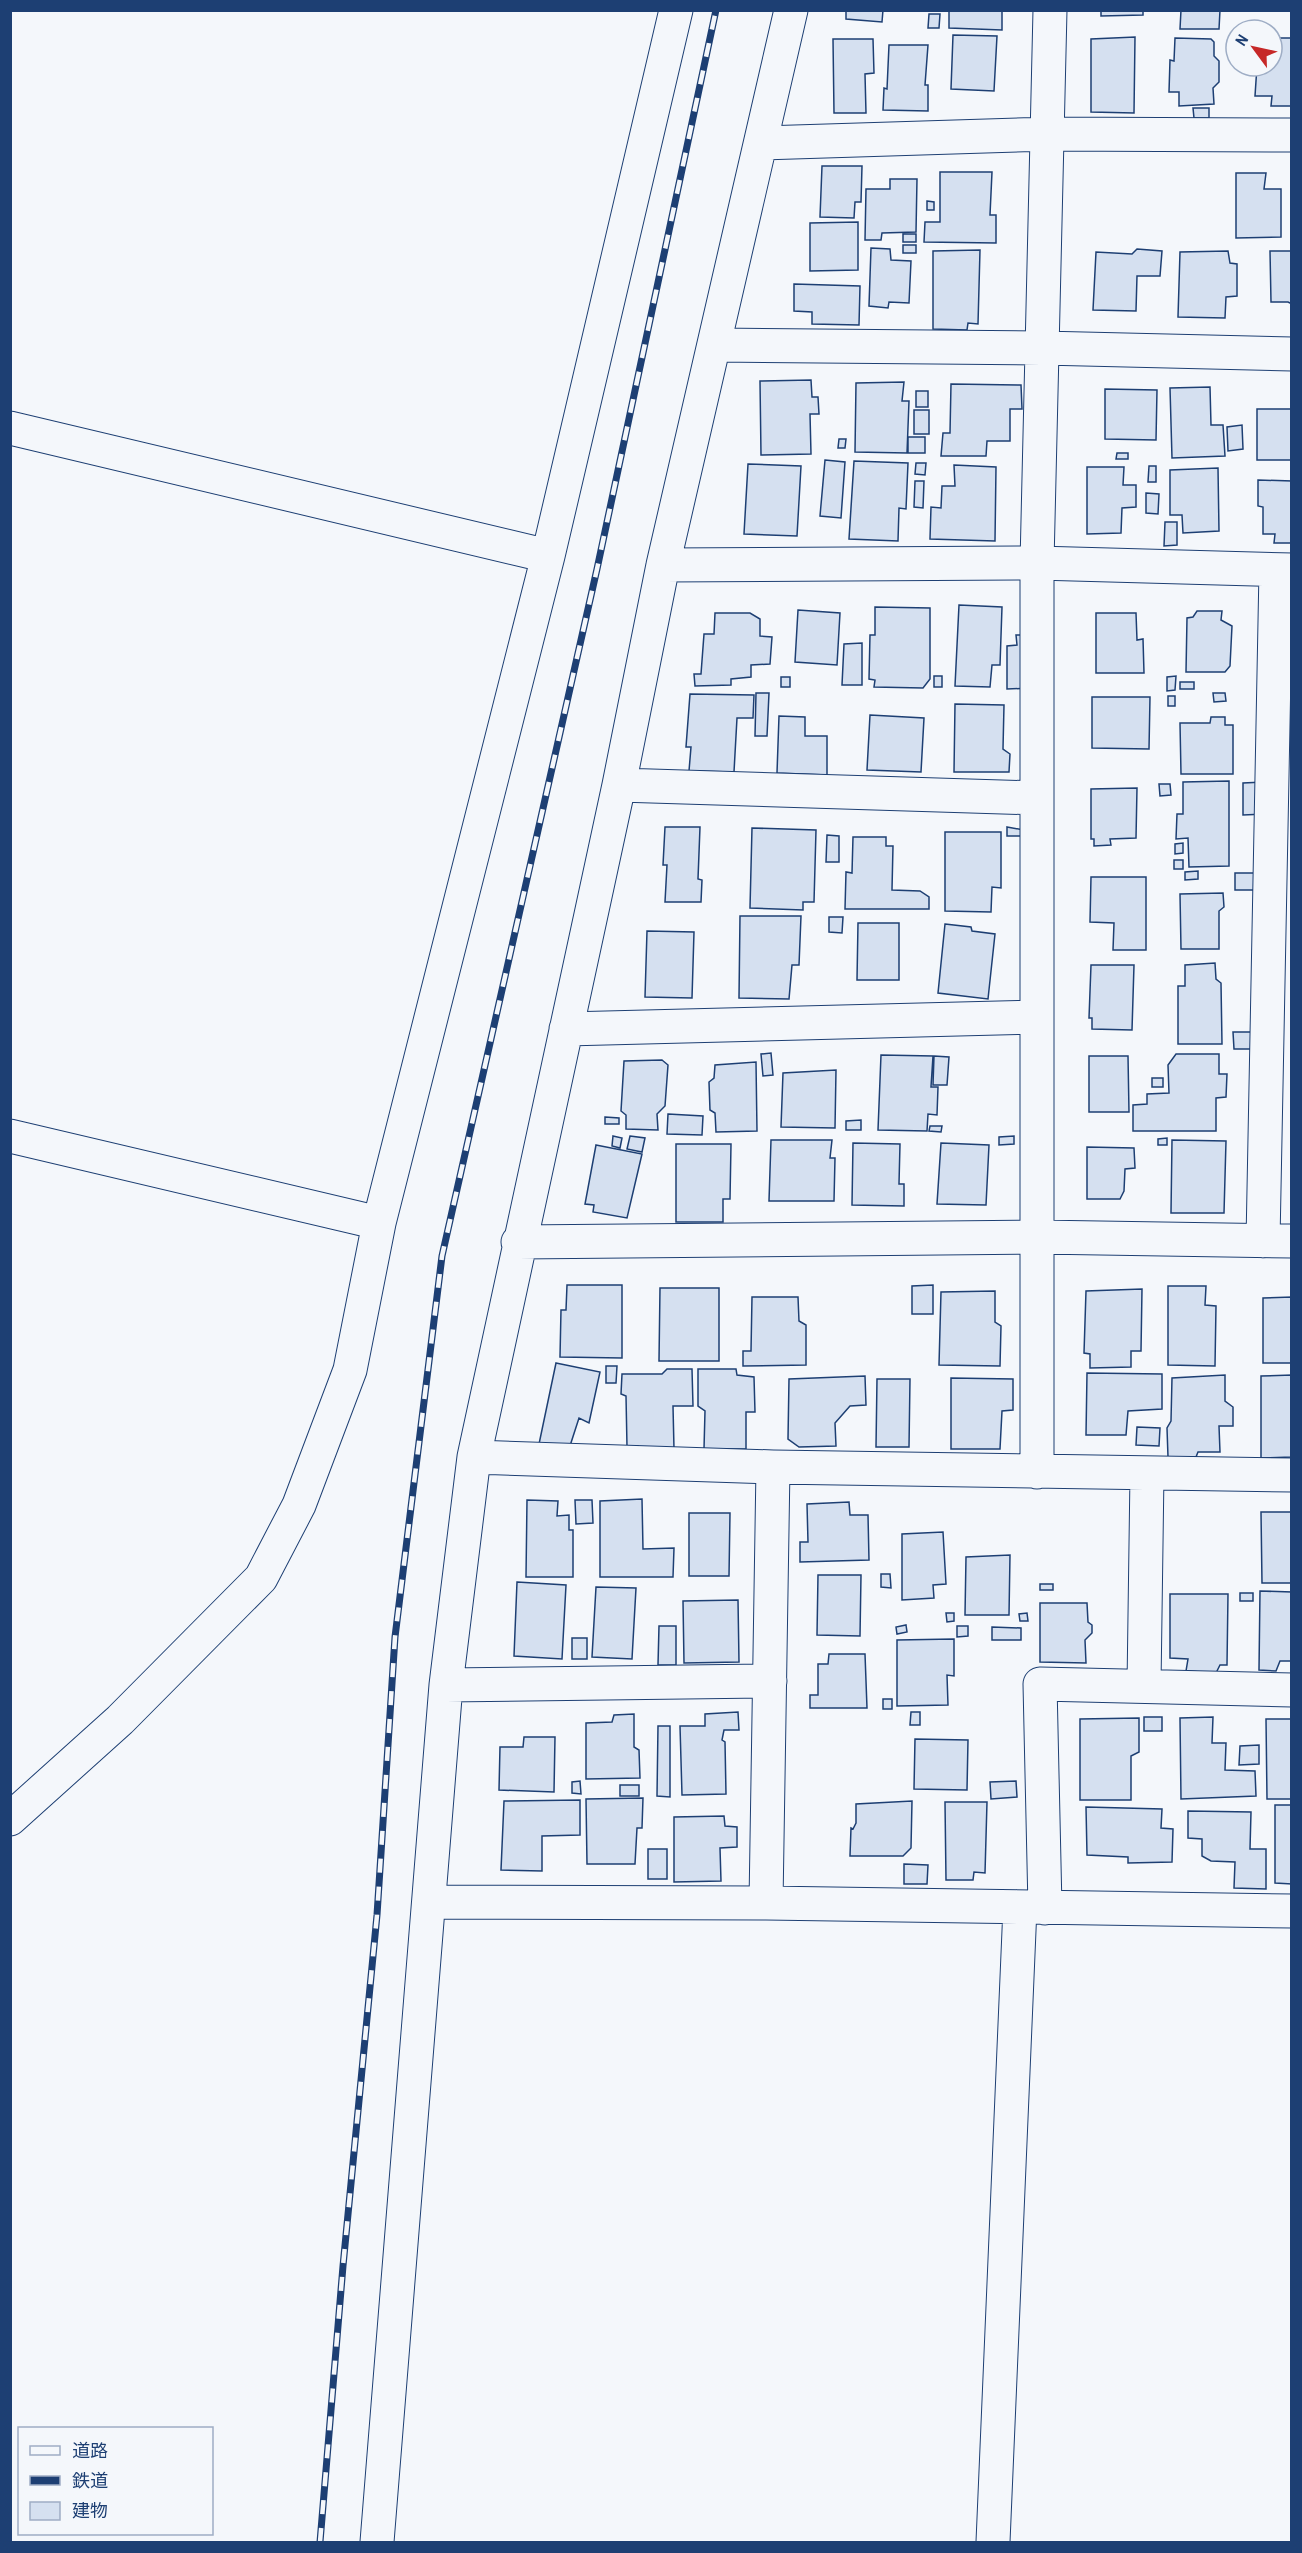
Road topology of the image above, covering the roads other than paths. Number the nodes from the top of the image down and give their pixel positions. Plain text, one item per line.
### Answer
1 (676, 10) edge
2 (791, 10) edge
3 (1050, 10) edge
4 (1048, 134) junction
5 (1292, 135) edge
6 (761, 143) junction
7 (716, 345) junction
8 (1042, 348) junction
9 (1292, 354) edge
10 (10, 428) edge
11 (548, 556) junction
12 (1037, 563) junction
13 (663, 565) junction
14 (1284, 570) edge
15 (619, 785) junction
16 (1037, 798) junction
17 (1037, 1017) junction
18 (566, 1029) junction
19 (10, 1136) edge
20 (379, 1223) junction
21 (1038, 1237) junction
22 (1277, 1241) edge
23 (518, 1242) junction
24 (474, 1457) junction
25 (773, 1467) junction
26 (1037, 1472) junction
27 (1147, 1473) junction
28 (1292, 1475) edge
29 (770, 1682) junction
30 (446, 1685) junction
31 (1144, 1686) junction
32 (1292, 1690) edge
33 (10, 1819) edge
34 (429, 1902) junction
35 (766, 1903) junction
36 (1033, 1907) junction
37 (1292, 1911) edge
38 (377, 2542) edge
39 (993, 2542) edge

1 - 11 street
2 - 6 street
3 - 4 street
4 - 5 street
4 - 6 street
4 - 8 street
6 - 7 street
7 - 8 street
7 - 13 street
8 - 9 street
8 - 12 street
10 - 11 street
11 - 20 street
12 - 13 street
12 - 14 street
12 - 16 street
13 - 15 street
14 - 22 street
15 - 16 street
15 - 18 street
16 - 17 street
17 - 18 street
17 - 21 street
18 - 23 street
19 - 20 street
20 - 33 street
21 - 22 street
21 - 23 street
21 - 26 street
23 - 24 street
24 - 25 street
24 - 30 street
25 - 26 street
25 - 29 street
26 - 27 street
27 - 28 street
27 - 31 street
29 - 30 street
29 - 35 street
30 - 34 street
31 - 32 street
31 - 36 street
34 - 35 street
34 - 38 street
35 - 36 street
36 - 37 street
36 - 39 street

